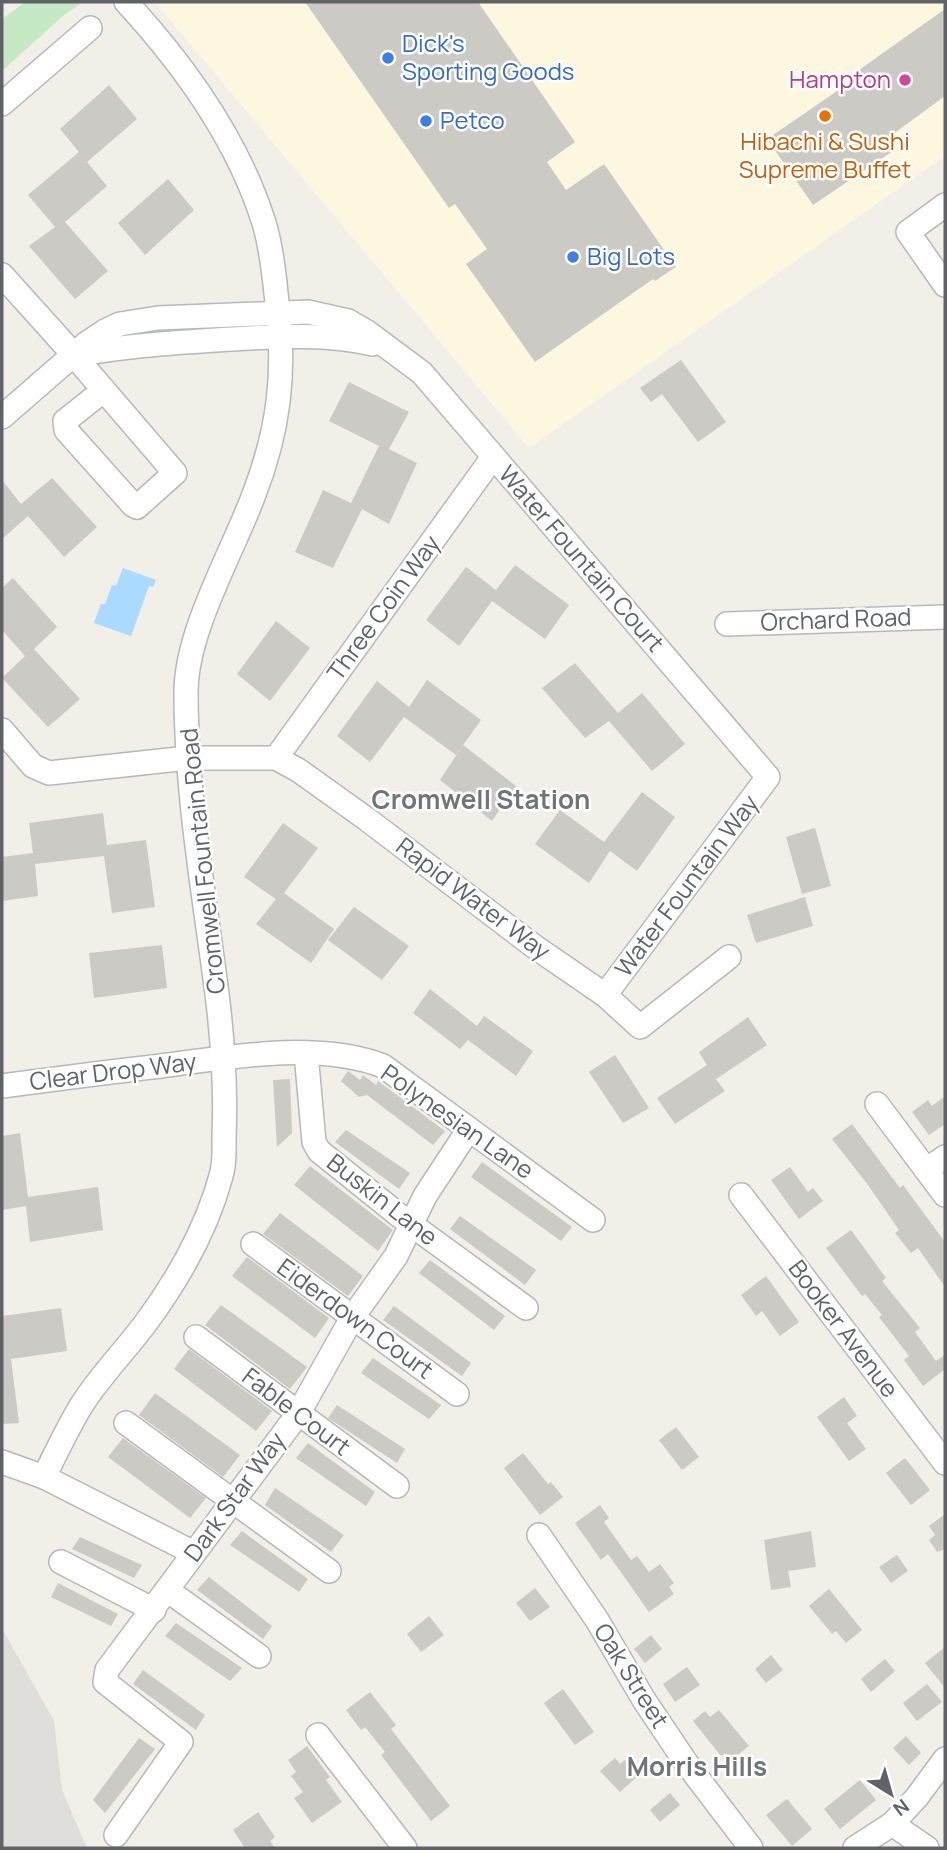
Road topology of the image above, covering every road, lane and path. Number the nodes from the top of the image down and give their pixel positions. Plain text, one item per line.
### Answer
1 (126, 2) edge
2 (90, 28) dead end
3 (2, 104) edge
4 (945, 205) edge
5 (2, 275) edge
6 (945, 285) edge
7 (280, 325) junction
8 (73, 356) junction
9 (104, 390) junction
10 (2, 417) edge
11 (494, 457) junction
12 (945, 617) edge
13 (727, 624) dead end
14 (2, 730) edge
15 (188, 758) junction
16 (276, 758) junction
17 (768, 777) joint
18 (729, 957) dead end
19 (606, 995) junction
20 (306, 1053) junction
21 (225, 1058) junction
22 (2, 1086) edge
23 (877, 1104) dead end
24 (469, 1129) junction
25 (945, 1157) edge
26 (926, 1170) junction
27 (741, 1195) dead end
28 (945, 1195) edge
29 (593, 1220) dead end
30 (411, 1225) junction
31 (253, 1244) dead end
32 (526, 1308) dead end
33 (352, 1318) junction
34 (196, 1337) dead end
35 (457, 1394) dead end
36 (298, 1414) junction
37 (126, 1423) dead end
38 (2, 1462) edge
39 (945, 1463) edge
40 (44, 1477) junction
41 (397, 1486) dead end
42 (232, 1502) junction
43 (539, 1535) dead end
44 (194, 1553) junction
45 (61, 1562) dead end
46 (329, 1571) dead end
47 (167, 1590) junction
48 (153, 1610) junction
49 (259, 1656) dead end
50 (318, 1735) dead end
51 (945, 1759) edge
52 (892, 1824) junction
53 (116, 1835) dead end
54 (405, 1848) edge
55 (751, 1848) edge
56 (855, 1848) edge
57 (927, 1848) edge

1 - 7 street, Cromwell Fountain Road
2 - 3 street
4 - 6 street
5 - 8 street
7 - 8 street, Water Fountain Court
7 - 11 street, Water Fountain Court
7 - 15 street, Cromwell Fountain Road
8 - 9 street
8 - 10 street, Water Fountain Court
9 - 9 street
11 - 16 street, Three Coin Way
11 - 17 street, Water Fountain Court
12 - 13 street, Orchard Road
14 - 15 street
15 - 16 street
15 - 21 street, Cromwell Fountain Road
16 - 19 street, Rapid Water Way
17 - 19 street, Water Fountain Way
18 - 19 street, Rapid Water Way
20 - 21 street, Polynesian Lane
20 - 24 street, Polynesian Lane
20 - 30 street, Buskin Lane
21 - 22 street, Clear Drop Way
21 - 40 street, Cromwell Fountain Road
23 - 26 street
24 - 29 street, Polynesian Lane
24 - 30 street, Dark Star Way
25 - 26 street
26 - 28 street
27 - 39 street, Booker Avenue
30 - 32 street, Buskin Lane
30 - 33 street, Dark Star Way
31 - 33 street, Eiderdown Court
33 - 35 street, Eiderdown Court
33 - 36 street, Dark Star Way
34 - 36 street, Fable Court
36 - 41 street, Fable Court
36 - 42 street, Dark Star Way
37 - 42 street
38 - 40 street
40 - 44 street
42 - 44 street, Dark Star Way
42 - 46 street
43 - 55 street, Oak Street
44 - 47 street, Dark Star Way
45 - 48 street
47 - 48 street, Dark Star Way
47 - 49 street
48 - 53 street, Dark Star Way
50 - 54 street
51 - 52 street
52 - 56 street
52 - 57 street

